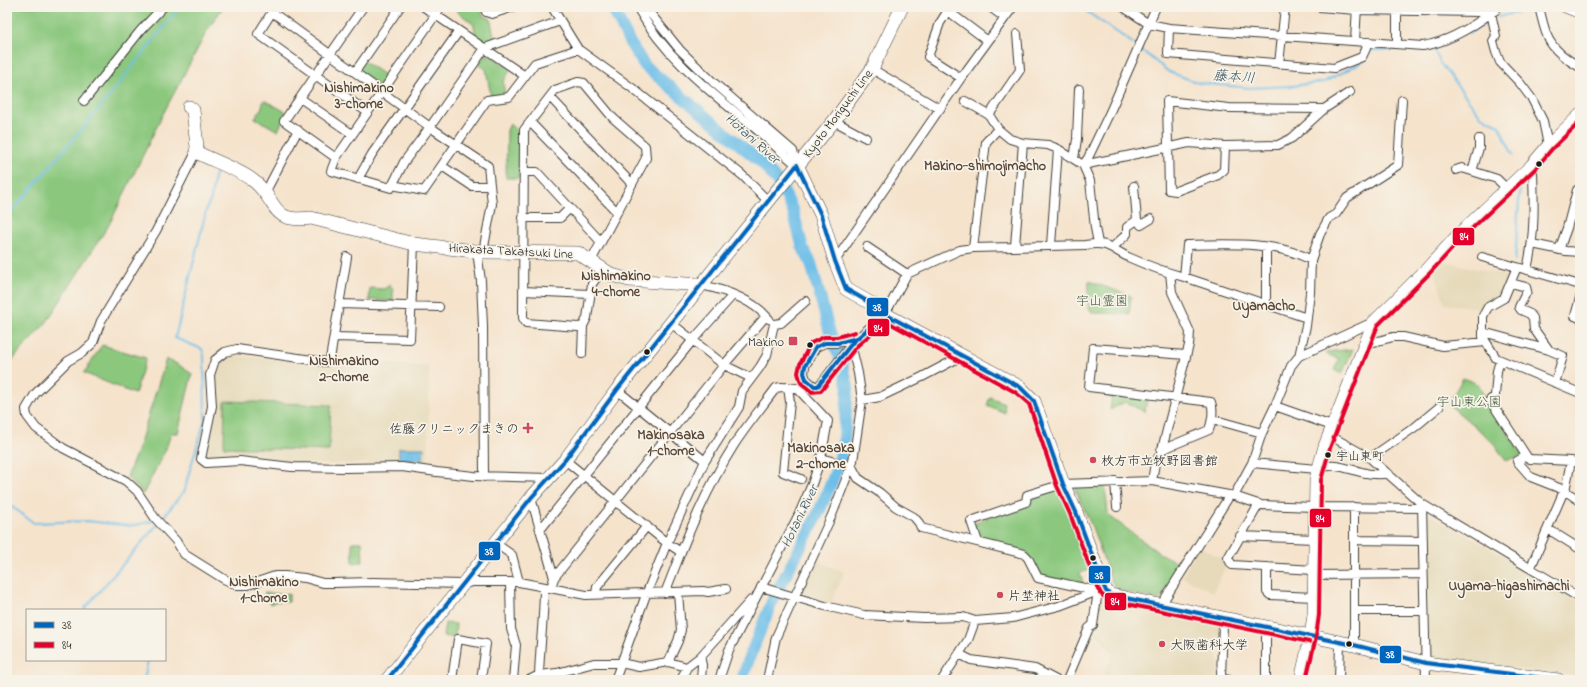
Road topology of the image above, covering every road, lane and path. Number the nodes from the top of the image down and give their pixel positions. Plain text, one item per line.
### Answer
1 (164, 7) edge
2 (363, 7) edge
3 (400, 7) edge
4 (424, 7) edge
5 (441, 7) edge
6 (485, 7) edge
7 (512, 7) edge
8 (552, 7) edge
9 (637, 7) edge
10 (645, 7) edge
11 (902, 7) edge
12 (990, 7) edge
13 (1013, 7) edge
14 (1123, 7) edge
15 (1156, 7) edge
16 (1285, 7) edge
17 (1319, 7) edge
18 (1539, 7) edge
19 (1565, 7) edge
20 (949, 9) edge
21 (1357, 9) edge
22 (1397, 9) edge
23 (1479, 9) edge
24 (275, 10) edge
25 (1494, 10) edge
26 (1580, 13) edge
27 (435, 15) junction
28 (1005, 18) junction
29 (560, 21) junction
30 (1149, 24) junction
31 (1169, 28) junction
32 (459, 31) junction
33 (1017, 34) dead end
34 (1282, 35) junction
35 (988, 41) junction
36 (1355, 42) junction
37 (1369, 42) junction
38 (1397, 44) junction
39 (485, 48) junction
40 (578, 49) junction
41 (330, 54) junction
42 (1279, 64) junction
43 (1580, 66) edge
44 (872, 69) junction
45 (355, 72) junction
46 (316, 76) junction
47 (525, 76) junction
48 (961, 78) junction
49 (1079, 89) dead end
50 (381, 91) junction
51 (1350, 92) dead end
52 (550, 97) junction
53 (300, 98) junction
54 (1402, 100) dead end
55 (84, 101) dead end
56 (965, 101) dead end
57 (189, 107) dead end
58 (404, 108) junction
59 (940, 109) junction
60 (1324, 110) junction
61 (367, 112) junction
62 (1580, 114) edge
63 (989, 115) junction
64 (834, 121) junction
65 (530, 122) junction
66 (430, 127) junction
67 (998, 129) junction
68 (298, 130) junction
69 (352, 134) junction
70 (866, 138) dead end
71 (1479, 139) dead end
72 (1024, 143) junction
73 (457, 145) junction
74 (1548, 145) junction
75 (1226, 146) junction
76 (1167, 147) junction
77 (912, 149) junction
78 (1058, 149) junction
79 (196, 152) junction
80 (336, 158) junction
81 (898, 158) dead end
82 (1074, 159) junction
83 (797, 165) junction
84 (1083, 165) junction
85 (1531, 165) junction
86 (442, 166) junction
87 (1456, 170) dead end
88 (1472, 171) junction
89 (523, 172) junction
90 (358, 179) junction
91 (632, 184) junction
92 (392, 185) junction
93 (490, 186) junction
94 (1133, 186) dead end
95 (1506, 188) junction
96 (1580, 188) edge
97 (265, 193) junction
98 (769, 199) junction
99 (570, 208) junction
100 (617, 212) junction
101 (1570, 215) junction
102 (523, 218) junction
103 (1580, 218) edge
104 (1151, 219) dead end
105 (1137, 220) junction
106 (601, 242) junction
107 (1098, 243) junction
108 (414, 244) junction
109 (1532, 244) junction
110 (1051, 245) junction
111 (1015, 246) junction
112 (867, 247) dead end
113 (1113, 247) junction
114 (1266, 247) junction
115 (973, 248) junction
116 (1559, 250) junction
117 (480, 251) junction
118 (1580, 252) edge
119 (522, 253) junction
120 (347, 257) dead end
121 (1482, 257) dead end
122 (1311, 260) junction
123 (591, 261) junction
124 (835, 261) junction
125 (1517, 267) junction
126 (603, 269) junction
127 (1527, 269) junction
128 (1170, 273) junction
129 (907, 274) junction
130 (1184, 276) junction
131 (1511, 283) junction
132 (701, 285) junction
133 (1580, 285) edge
134 (523, 291) junction
135 (590, 294) junction
136 (733, 296) junction
137 (1580, 298) edge
138 (806, 301) dead end
139 (340, 304) junction
140 (1266, 304) junction
141 (411, 306) junction
142 (439, 307) dead end
143 (885, 314) junction
144 (766, 316) junction
145 (1307, 318) junction
146 (1580, 318) edge
147 (1373, 322) junction
148 (671, 323) junction
149 (774, 324) junction
150 (583, 326) junction
151 (1483, 332) junction
152 (334, 338) junction
153 (853, 340) junction
154 (692, 341) junction
155 (1486, 342) junction
156 (1363, 345) junction
157 (1549, 350) junction
158 (582, 354) dead end
159 (1186, 355) junction
160 (962, 356) junction
161 (1298, 356) junction
162 (1500, 360) junction
163 (724, 366) junction
164 (751, 378) junction
165 (1555, 383) junction
166 (788, 388) junction
167 (617, 390) junction
168 (1580, 393) edge
169 (1175, 397) junction
170 (862, 400) junction
171 (1275, 406) junction
172 (1439, 407) dead end
173 (639, 408) junction
174 (1212, 419) junction
175 (1330, 430) junction
176 (670, 433) junction
177 (1262, 433) junction
178 (1161, 450) junction
179 (1526, 456) junction
180 (822, 458) junction
181 (1370, 458) junction
182 (565, 460) junction
183 (705, 461) junction
184 (1252, 462) junction
185 (1576, 462) edge
186 (849, 465) junction
187 (1317, 469) junction
188 (1388, 474) junction
189 (584, 475) junction
190 (484, 476) junction
191 (549, 478) junction
192 (801, 479) dead end
193 (1115, 481) junction
194 (1152, 481) junction
195 (1063, 484) junction
196 (1564, 490) junction
197 (1232, 496) junction
198 (531, 498) junction
199 (616, 501) junction
200 (1580, 501) edge
201 (1259, 504) junction
202 (1423, 506) junction
203 (1118, 507) dead end
204 (1315, 507) junction
205 (1354, 507) junction
206 (647, 526) junction
207 (1548, 529) junction
208 (540, 530) junction
209 (1240, 536) junction
210 (1315, 539) junction
211 (1354, 540) junction
212 (1423, 541) junction
213 (978, 542) junction
214 (495, 543) junction
215 (667, 543) junction
216 (1580, 549) edge
217 (681, 552) junction
218 (1267, 567) junction
219 (1531, 567) junction
220 (1314, 572) junction
221 (1354, 574) junction
222 (1423, 574) junction
223 (554, 578) junction
224 (510, 582) junction
225 (519, 582) junction
226 (463, 584) junction
227 (548, 587) junction
228 (763, 587) junction
229 (726, 589) dead end
230 (1102, 591) junction
231 (647, 592) junction
232 (665, 593) junction
233 (678, 593) junction
234 (596, 594) junction
235 (793, 596) junction
236 (1314, 597) junction
237 (1580, 598) edge
238 (1161, 605) junction
239 (1354, 611) junction
240 (1424, 611) junction
241 (1226, 619) junction
242 (975, 621) junction
243 (1266, 627) junction
244 (1310, 636) junction
245 (1340, 642) junction
246 (1354, 645) junction
247 (959, 654) junction
248 (700, 657) junction
249 (668, 662) junction
250 (621, 663) junction
251 (1426, 663) junction
252 (687, 667) junction
253 (539, 676) junction
254 (1508, 677) edge
255 (387, 680) edge
256 (452, 680) edge
257 (481, 680) edge
258 (513, 680) edge
259 (529, 680) edge
260 (615, 680) edge
261 (680, 680) edge
262 (702, 680) edge
263 (719, 680) edge
264 (767, 680) edge
265 (942, 680) edge
266 (1056, 680) edge
267 (1067, 680) edge
268 (1229, 680) edge
269 (1266, 680) edge
270 (1300, 680) edge
271 (1339, 680) edge
272 (1426, 680) edge
273 (1558, 680) edge

1 - 55 street
2 - 41 street
3 - 45 street
4 - 27 street
5 - 27 street
6 - 7 street
8 - 29 street
9 - 83 street
10 - 83 street
11 - 44 main road, Kyoto Moriguchi Line
12 - 28 street
13 - 28 street
14 - 30 street
15 - 30 street
16 - 34 street
17 - 21 street
18 - 43 street
19 - 26 street
20 - 35 street
20 - 48 street
21 - 22 street
21 - 36 street
22 - 23 street
22 - 38 street
23 - 25 street
24 - 41 street
24 - 46 street
25 - 38 street
25 - 74 street
27 - 32 street
27 - 50 street
28 - 35 street
29 - 39 street
29 - 40 street
30 - 31 street
30 - 84 street
31 - 34 street
31 - 42 street
32 - 39 street
32 - 58 street
33 - 63 street
34 - 36 street
34 - 42 street
35 - 48 street
36 - 37 street
37 - 38 street
37 - 42 street
39 - 47 street
39 - 66 street
40 - 47 street
40 - 98 street
41 - 45 street
41 - 46 street
44 - 59 street
44 - 64 main road, Kyoto Moriguchi Line
45 - 50 street
46 - 53 street
46 - 61 street
47 - 73 street
48 - 59 street
49 - 82 street
50 - 58 street
50 - 61 street
51 - 60 street
52 - 65 street
52 - 91 street
52 - 91 street
53 - 68 street
53 - 69 street
54 - 122 street
56 - 63 street
57 - 79 main road
58 - 66 street
58 - 90 street
59 - 77 street
60 - 75 street
60 - 76 street
61 - 69 street
62 - 74 street
63 - 67 street
64 - 70 street
64 - 83 main road, Kyoto Moriguchi Line
65 - 89 street
65 - 100 street
66 - 73 street
66 - 92 street
67 - 72 street
67 - 115 street
68 - 80 street
68 - 97 street
69 - 80 street
71 - 88 street
72 - 78 street
72 - 111 street
73 - 86 street
73 - 93 street
74 - 85 street
75 - 76 street
75 - 76 street
76 - 84 street
77 - 81 street
77 - 124 street
78 - 82 street
78 - 110 street
79 - 97 main road, Hirakata Takatsuki Line
79 - 226 street
80 - 90 street
82 - 84 street
83 - 98 main road, Kyoto Moriguchi Line
83 - 124 main road
84 - 107 street
85 - 95 street
85 - 109 street
86 - 92 street
86 - 93 street
87 - 88 street
88 - 95 street
89 - 99 street
89 - 102 street
90 - 92 street
91 - 100 street
93 - 117 street
94 - 105 street
95 - 147 street
96 - 101 street
97 - 108 main road, Hirakata Takatsuki Line
98 - 132 main road, Kyoto Moriguchi Line
99 - 102 street
99 - 106 street
100 - 106 street
101 - 103 street
101 - 116 street
102 - 119 street
104 - 105 street
105 - 113 street
106 - 123 street
107 - 110 street
107 - 113 street
108 - 117 main road, Hirakata Takatsuki Line
108 - 141 street
109 - 116 street
109 - 127 street
110 - 111 street
111 - 115 street
112 - 129 street
113 - 128 street
114 - 122 street
114 - 130 street
114 - 140 street
115 - 129 street
116 - 118 street
117 - 119 main road, Hirakata Takatsuki Line
117 - 190 street
119 - 123 main road, Hirakata Takatsuki Line
119 - 134 street
120 - 139 street
121 - 125 street
122 - 145 street
123 - 126 main road, Hirakata Takatsuki Line
124 - 143 main road
125 - 127 street
125 - 131 street
126 - 132 main road, Hirakata Takatsuki Line
126 - 135 street
127 - 133 street
128 - 130 street
128 - 159 street
129 - 143 street
130 - 140 street
131 - 151 street
131 - 157 street
132 - 136 street
132 - 148 main road, Kyoto Moriguchi Line
134 - 135 street
134 - 150 street
135 - 150 street
136 - 144 street
136 - 154 street
137 - 146 street
138 - 149 street
139 - 141 street
139 - 152 street
140 - 145 street
141 - 142 street
141 - 152 street
143 - 153 street
143 - 160 main road
144 - 149 street
144 - 163 street
145 - 161 street
147 - 156 street
147 - 161 street
148 - 154 street
148 - 167 main road, Kyoto Moriguchi Line
149 - 164 street
150 - 158 street
151 - 155 street
151 - 157 street
152 - 190 street
153 - 153 street
153 - 170 street
154 - 163 street
154 - 173 street
155 - 156 street
155 - 162 street
156 - 175 street
157 - 165 street
159 - 169 street
159 - 169 street
160 - 170 street
160 - 195 main road
161 - 171 street
162 - 165 street
162 - 179 street
163 - 164 street
163 - 176 street
164 - 183 street
165 - 168 street
166 - 180 street
166 - 192 street
166 - 217 street
167 - 173 street
167 - 182 main road, Kyoto Moriguchi Line
169 - 174 street
169 - 178 street
170 - 186 street
171 - 175 street
171 - 177 street
172 - 181 street
173 - 176 street
173 - 189 street
174 - 177 street
174 - 178 street
175 - 181 street
175 - 187 street
176 - 183 street
176 - 199 street
177 - 184 street
178 - 194 street
179 - 185 street
179 - 196 street
180 - 186 street
180 - 228 street
181 - 188 street
182 - 189 street
182 - 191 main road, Kyoto Moriguchi Line
183 - 215 street
184 - 187 street
184 - 197 street
185 - 196 street
186 - 213 street
186 - 235 street
187 - 188 street
187 - 204 street
188 - 202 street
189 - 199 street
189 - 208 street
190 - 191 street
191 - 198 main road, Kyoto Moriguchi Line
193 - 194 street
193 - 195 street
193 - 203 street
194 - 197 street
195 - 213 street
195 - 230 main road
196 - 200 street
196 - 207 street
197 - 201 street
197 - 238 street
198 - 208 street
198 - 214 main road, Kyoto Moriguchi Line
199 - 206 street
199 - 223 street
201 - 204 street
201 - 209 street
202 - 205 street
202 - 212 street
202 - 219 street
204 - 205 street
204 - 210 street
205 - 211 street
206 - 215 street
206 - 234 street
207 - 216 street
207 - 219 street
208 - 223 street
209 - 210 street
209 - 218 street
210 - 220 street
211 - 212 street
211 - 221 street
212 - 222 street
213 - 230 street
214 - 225 street
214 - 226 main road, Kyoto Moriguchi Line
215 - 217 street
215 - 231 street
217 - 232 street
218 - 220 street
218 - 236 street
219 - 237 street
220 - 221 street
220 - 236 street
221 - 222 street
221 - 239 street
222 - 240 street
223 - 227 street
224 - 225 street
224 - 226 street
224 - 258 street
225 - 227 street
226 - 255 main road, Kyoto Moriguchi Line
227 - 234 street
227 - 253 street
228 - 235 street
228 - 248 street
228 - 263 street
229 - 233 street
230 - 238 main road
230 - 242 street
230 - 267 street
231 - 232 street
231 - 234 street
231 - 250 street
232 - 233 street
233 - 249 street
235 - 242 street
235 - 264 street
236 - 244 street
238 - 241 main road
239 - 240 street
239 - 246 street
240 - 251 street
241 - 243 main road
241 - 268 street
242 - 247 street
243 - 244 main road
243 - 269 street
244 - 245 main road
244 - 270 street
245 - 246 main road
245 - 271 street
246 - 251 main road
247 - 265 street
247 - 266 street
248 - 252 street
248 - 262 street
249 - 250 street
249 - 252 street
250 - 253 street
250 - 260 street
251 - 254 main road
251 - 272 street
252 - 261 street
253 - 259 street
254 - 273 main road
256 - 257 street

